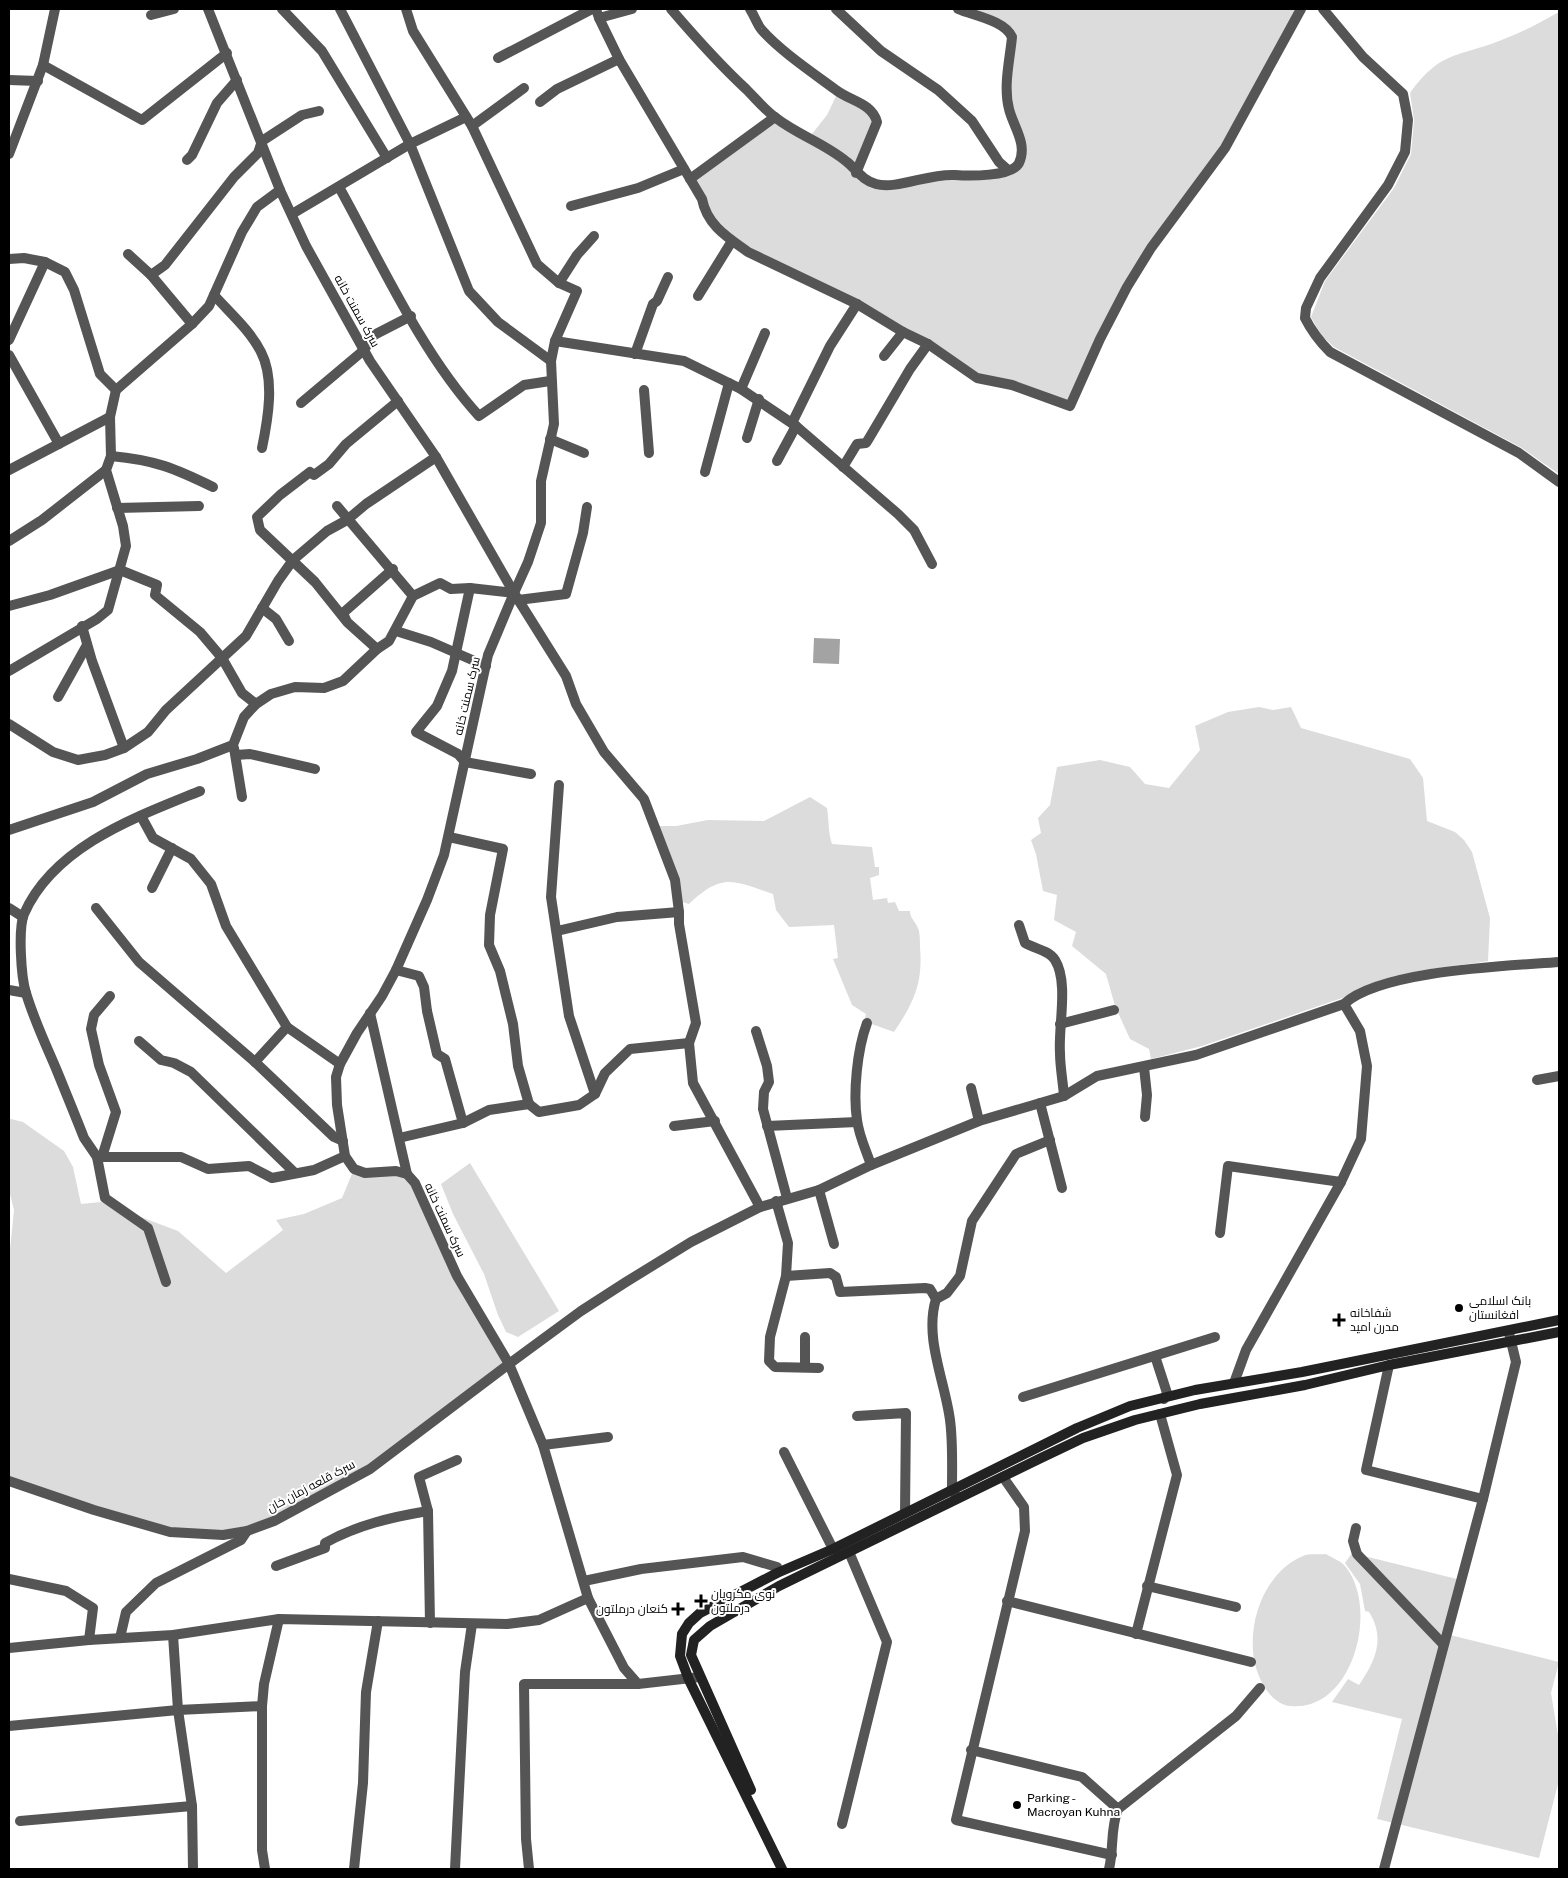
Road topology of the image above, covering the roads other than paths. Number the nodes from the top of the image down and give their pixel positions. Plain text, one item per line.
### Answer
1 (55, 9) edge
2 (174, 9) edge
3 (208, 9) edge
4 (282, 9) edge
5 (340, 9) edge
6 (406, 9) edge
7 (592, 9) edge
8 (632, 9) edge
9 (671, 9) edge
10 (750, 9) edge
11 (836, 9) edge
12 (958, 9) edge
13 (1301, 9) edge
14 (1323, 9) edge
15 (598, 14) edge
16 (151, 15) dead end
17 (227, 53) junction
18 (498, 58) dead end
19 (619, 59) junction
20 (43, 66) junction
21 (9, 80) edge
22 (237, 80) junction
23 (38, 81) junction
24 (524, 88) dead end
25 (540, 102) dead end
26 (319, 111) dead end
27 (774, 117) junction
28 (469, 122) junction
29 (9, 126) edge
30 (20, 128) junction
31 (262, 141) junction
32 (410, 144) junction
33 (9, 154) edge
34 (387, 158) junction
35 (187, 160) dead end
36 (684, 170) junction
37 (1008, 170) junction
38 (856, 173) junction
39 (690, 179) junction
40 (339, 186) junction
41 (280, 190) junction
42 (571, 206) dead end
43 (292, 214) junction
44 (594, 236) dead end
45 (732, 241) junction
46 (128, 254) dead end
47 (9, 259) edge
48 (46, 262) junction
49 (151, 275) junction
50 (668, 277) dead end
51 (559, 283) junction
52 (214, 295) junction
53 (698, 296) dead end
54 (857, 304) junction
55 (410, 316) junction
56 (192, 324) junction
57 (903, 332) junction
58 (765, 333) dead end
59 (9, 340) edge
60 (555, 342) junction
61 (928, 344) junction
62 (364, 350) junction
63 (9, 354) edge
64 (635, 354) junction
65 (884, 356) dead end
66 (551, 361) junction
67 (550, 381) junction
68 (729, 383) junction
69 (741, 388) junction
70 (116, 390) junction
71 (644, 390) dead end
72 (759, 400) junction
73 (398, 401) junction
74 (301, 403) dead end
75 (110, 417) junction
76 (794, 425) junction
77 (747, 438) dead end
78 (550, 439) junction
79 (59, 444) junction
80 (262, 448) dead end
81 (584, 453) dead end
82 (649, 453) dead end
83 (111, 456) junction
84 (436, 457) junction
85 (777, 461) dead end
86 (843, 467) junction
87 (9, 470) edge
88 (106, 470) junction
89 (705, 472) dead end
90 (1559, 482) edge
91 (214, 487) dead end
92 (198, 506) dead end
93 (337, 506) dead end
94 (587, 507) dead end
95 (117, 508) junction
96 (347, 520) junction
97 (9, 541) edge
98 (293, 560) junction
99 (932, 564) dead end
100 (120, 570) junction
101 (393, 570) junction
102 (470, 588) junction
103 (413, 596) junction
104 (516, 596) junction
105 (9, 606) edge
106 (262, 608) junction
107 (347, 622) junction
108 (82, 626) junction
109 (396, 631) junction
110 (289, 641) dead end
111 (88, 645) junction
112 (377, 648) junction
113 (454, 654) junction
114 (222, 658) junction
115 (486, 666) junction
116 (9, 671) edge
117 (58, 697) dead end
118 (256, 704) junction
119 (9, 724) edge
120 (124, 748) junction
121 (235, 750) junction
122 (465, 762) junction
123 (315, 769) dead end
124 (531, 774) dead end
125 (559, 785) dead end
126 (200, 791) dead end
127 (242, 797) dead end
128 (141, 816) junction
129 (9, 830) edge
130 (449, 837) junction
131 (172, 848) junction
132 (152, 888) dead end
133 (9, 908) edge
134 (96, 908) dead end
135 (679, 912) junction
136 (23, 916) junction
137 (1019, 925) dead end
138 (557, 931) junction
139 (1559, 963) edge
140 (396, 970) junction
141 (9, 990) edge
142 (26, 993) junction
143 (110, 996) dead end
144 (1344, 1004) junction
145 (1114, 1010) dead end
146 (370, 1014) junction
147 (867, 1024) dead end
148 (1060, 1024) junction
149 (286, 1027) junction
150 (756, 1031) dead end
151 (139, 1041) dead end
152 (690, 1043) junction
153 (255, 1062) junction
154 (340, 1064) junction
155 (1144, 1067) junction
156 (1559, 1076) edge
157 (1537, 1080) dead end
158 (971, 1088) dead end
159 (595, 1094) junction
160 (1064, 1096) junction
161 (1040, 1103) junction
162 (529, 1104) junction
163 (1145, 1118) dead end
164 (715, 1121) junction
165 (463, 1122) junction
166 (857, 1122) junction
167 (979, 1122) junction
168 (674, 1126) dead end
169 (767, 1126) junction
170 (399, 1138) junction
171 (1050, 1140) junction
172 (343, 1141) junction
173 (345, 1156) junction
174 (99, 1157) junction
175 (871, 1165) junction
176 (294, 1172) junction
177 (407, 1174) junction
178 (1341, 1182) junction
179 (1062, 1188) dead end
180 (819, 1190) junction
181 (782, 1199) junction
182 (760, 1207) junction
183 (1220, 1233) dead end
184 (834, 1244) dead end
185 (786, 1276) junction
186 (166, 1282) dead end
187 (936, 1299) junction
188 (1559, 1320) edge
189 (1508, 1330) junction
190 (1559, 1332) edge
191 (805, 1337) dead end
192 (1215, 1337) dead end
193 (1511, 1343) junction
194 (1155, 1356) junction
195 (509, 1364) junction
196 (1389, 1365) junction
197 (805, 1367) junction
198 (819, 1368) dead end
199 (1234, 1383) junction
200 (1023, 1397) dead end
201 (1164, 1399) junction
202 (1160, 1414) junction
203 (857, 1416) dead end
204 (608, 1437) dead end
205 (542, 1445) junction
206 (784, 1452) dead end
207 (457, 1460) dead end
208 (1003, 1477) junction
209 (9, 1481) edge
210 (952, 1489) junction
211 (1483, 1499) junction
212 (958, 1500) junction
213 (428, 1511) junction
214 (905, 1513) junction
215 (1356, 1528) dead end
216 (247, 1531) junction
217 (833, 1549) junction
218 (848, 1552) junction
219 (276, 1566) dead end
220 (777, 1573) junction
221 (9, 1579) edge
222 (584, 1580) junction
223 (1147, 1586) junction
224 (588, 1598) junction
225 (1007, 1601) junction
226 (1236, 1607) dead end
227 (279, 1619) junction
228 (378, 1621) junction
229 (430, 1623) junction
230 (472, 1624) junction
231 (1136, 1634) junction
232 (173, 1635) junction
233 (120, 1638) junction
234 (89, 1640) junction
235 (1443, 1644) junction
236 (9, 1648) edge
237 (1251, 1662) dead end
238 (694, 1678) junction
239 (638, 1684) junction
240 (1260, 1688) dead end
241 (262, 1706) junction
242 (178, 1710) junction
243 (9, 1726) edge
244 (971, 1750) junction
245 (192, 1806) junction
246 (1118, 1809) junction
247 (20, 1821) dead end
248 (842, 1824) dead end
249 (1112, 1855) junction
250 (193, 1869) edge
251 (265, 1869) edge
252 (354, 1869) edge
253 (456, 1869) edge
254 (529, 1869) edge
255 (782, 1869) edge
256 (790, 1869) edge
257 (1109, 1869) edge
258 (1384, 1869) edge

1 - 20 street
2 - 16 street
3 - 17 street, سرک سمنت خانه
4 - 34 street
5 - 32 street
6 - 28 street
7 - 18 street
8 - 15 street
9 - 27 street
10 - 38 street
11 - 37 street
12 - 37 street
13 - 61 street
14 - 90 street
15 - 19 street
17 - 20 street
17 - 22 street, سرک سمنت خانه
19 - 25 street
19 - 36 street
20 - 23 street
21 - 23 street
22 - 31 street, سرک سمنت خانه
22 - 35 street
23 - 30 street
24 - 28 street
26 - 31 street
27 - 38 street
27 - 39 street
28 - 32 street
28 - 51 street
29 - 30 street
30 - 33 street
31 - 41 street, سرک سمنت خانه
31 - 49 street
32 - 34 street
32 - 66 street
34 - 40 street
36 - 39 street
36 - 42 street
37 - 38 street
39 - 45 street
40 - 43 street
40 - 55 street
41 - 43 street, سرک سمنت خانه
41 - 52 street
43 - 62 street, سرک سمنت خانه
44 - 51 street
45 - 53 street
45 - 54 street
46 - 49 street
47 - 48 street
48 - 59 street
48 - 70 street
49 - 56 street
50 - 64 street
51 - 60 street
52 - 56 street
52 - 80 street
54 - 57 street
54 - 76 street
55 - 62 street
55 - 67 street
56 - 70 street
57 - 61 street
57 - 65 street
58 - 69 street
60 - 64 street
60 - 66 street
61 - 86 street
62 - 73 street, سرک سمنت خانه
62 - 74 street
63 - 79 street
64 - 68 street
66 - 67 street
67 - 78 street
68 - 69 street
68 - 89 street
69 - 72 street
70 - 75 street
71 - 82 street
72 - 76 street
72 - 77 street
73 - 84 street, سرک سمنت خانه
73 - 98 street
75 - 79 street
75 - 83 street
76 - 85 street
76 - 86 street
78 - 81 street
78 - 104 street
79 - 87 street
83 - 88 street
83 - 91 street
84 - 96 street
84 - 104 street, سرک سمنت خانه
86 - 99 street
88 - 95 street
88 - 97 street
92 - 95 street
93 - 96 street
94 - 104 street
95 - 100 street
96 - 98 street
96 - 101 street
98 - 106 street
98 - 107 street
100 - 105 street
100 - 108 street
100 - 114 street
101 - 103 street
101 - 107 street
102 - 103 street
102 - 104 street
102 - 113 street
103 - 109 street
104 - 115 street, سرک سمنت خانه
104 - 135 street
106 - 110 street
106 - 114 street
107 - 112 street
108 - 111 street
108 - 116 street
109 - 112 street
109 - 113 street
111 - 117 street
111 - 120 street
112 - 118 street
113 - 115 street
113 - 122 street
114 - 118 street
114 - 120 street
115 - 122 street, سرک سمنت خانه
118 - 121 street
119 - 120 street
121 - 123 street
121 - 127 street
121 - 129 street
122 - 124 street
122 - 130 street, سرک سمنت خانه
125 - 138 street
126 - 128 street
128 - 131 street
128 - 136 street
130 - 140 street, سرک سمنت خانه
130 - 162 street
131 - 132 street
131 - 149 street
133 - 136 street
134 - 153 street
135 - 138 street
135 - 152 street
136 - 142 street
137 - 148 street
138 - 159 street
139 - 144 street, سرک قلعه زمان خان
140 - 146 street, سرک سمنت خانه
140 - 165 street
141 - 142 street
142 - 174 street
143 - 174 street
144 - 155 street, سرک قلعه زمان خان
144 - 178 street
145 - 148 street
146 - 154 street, سرک سمنت خانه
146 - 170 street, سرک سمنت خانه
147 - 166 street
148 - 160 street
149 - 153 street
149 - 154 street
150 - 169 street
151 - 176 street
152 - 159 street
152 - 164 street
153 - 172 street
154 - 172 street, سرک سمنت خانه
155 - 160 street, سرک قلعه زمان خان
155 - 163 street
156 - 157 street
158 - 167 street
159 - 162 street
160 - 161 street, سرک قلعه زمان خان
161 - 167 street, سرک قلعه زمان خان
161 - 171 street
162 - 165 street
164 - 168 street
164 - 182 street
165 - 170 street
166 - 169 street
166 - 175 street
167 - 175 street, سرک قلعه زمان خان
169 - 181 street
170 - 177 street, سرک سمنت خانه
171 - 179 street
171 - 187 street
172 - 173 street, سرک سمنت خانه
173 - 176 street
173 - 177 street
174 - 176 street
174 - 186 street
175 - 180 street, سرک قلعه زمان خان
177 - 195 street, سرک سمنت خانه
178 - 183 street
178 - 199 street
180 - 181 street, سرک قلعه زمان خان
180 - 184 street
181 - 182 street, سرک قلعه زمان خان
181 - 185 street
182 - 195 street, سرک قلعه زمان خان
185 - 187 street
185 - 197 street
187 - 210 street
188 - 189 main road
189 - 193 street
189 - 199 main road
190 - 193 main road
191 - 197 street
192 - 194 street
193 - 196 main road
193 - 211 street
194 - 200 street
194 - 201 street
195 - 205 street, سرک سمنت خانه
195 - 216 street, سرک قلعه زمان خان
196 - 202 main road
196 - 211 street
197 - 198 street
199 - 201 main road
201 - 210 main road
202 - 208 main road
202 - 223 street
203 - 214 street
204 - 205 street
205 - 222 street, سرک سمنت خانه
206 - 217 street
207 - 213 street
208 - 212 main road
208 - 225 street
209 - 216 street, سرک قلعه زمان خان
210 - 212 street
210 - 214 main road
211 - 235 street
212 - 218 main road
213 - 219 street
213 - 229 street
214 - 217 main road
215 - 235 street
216 - 233 street
217 - 220 main road
218 - 238 main road
218 - 248 street
220 - 222 street
220 - 238 main road
221 - 234 street
222 - 224 street, سرک سمنت خانه
223 - 226 street
223 - 231 street
224 - 230 street
224 - 239 street, سرک سمنت خانه
225 - 231 street
225 - 244 street
227 - 228 street
227 - 232 street
227 - 241 street
228 - 229 street
228 - 252 street
229 - 230 street
230 - 253 street
231 - 237 street
232 - 233 street
232 - 242 street
233 - 234 street
234 - 236 street
235 - 258 street
238 - 239 street
238 - 255 main road
238 - 256 main road
239 - 254 street
240 - 246 street
241 - 242 street
241 - 251 street
242 - 243 street
242 - 245 street
244 - 246 street
244 - 249 street
245 - 247 street
245 - 250 street
246 - 249 street
249 - 257 street

